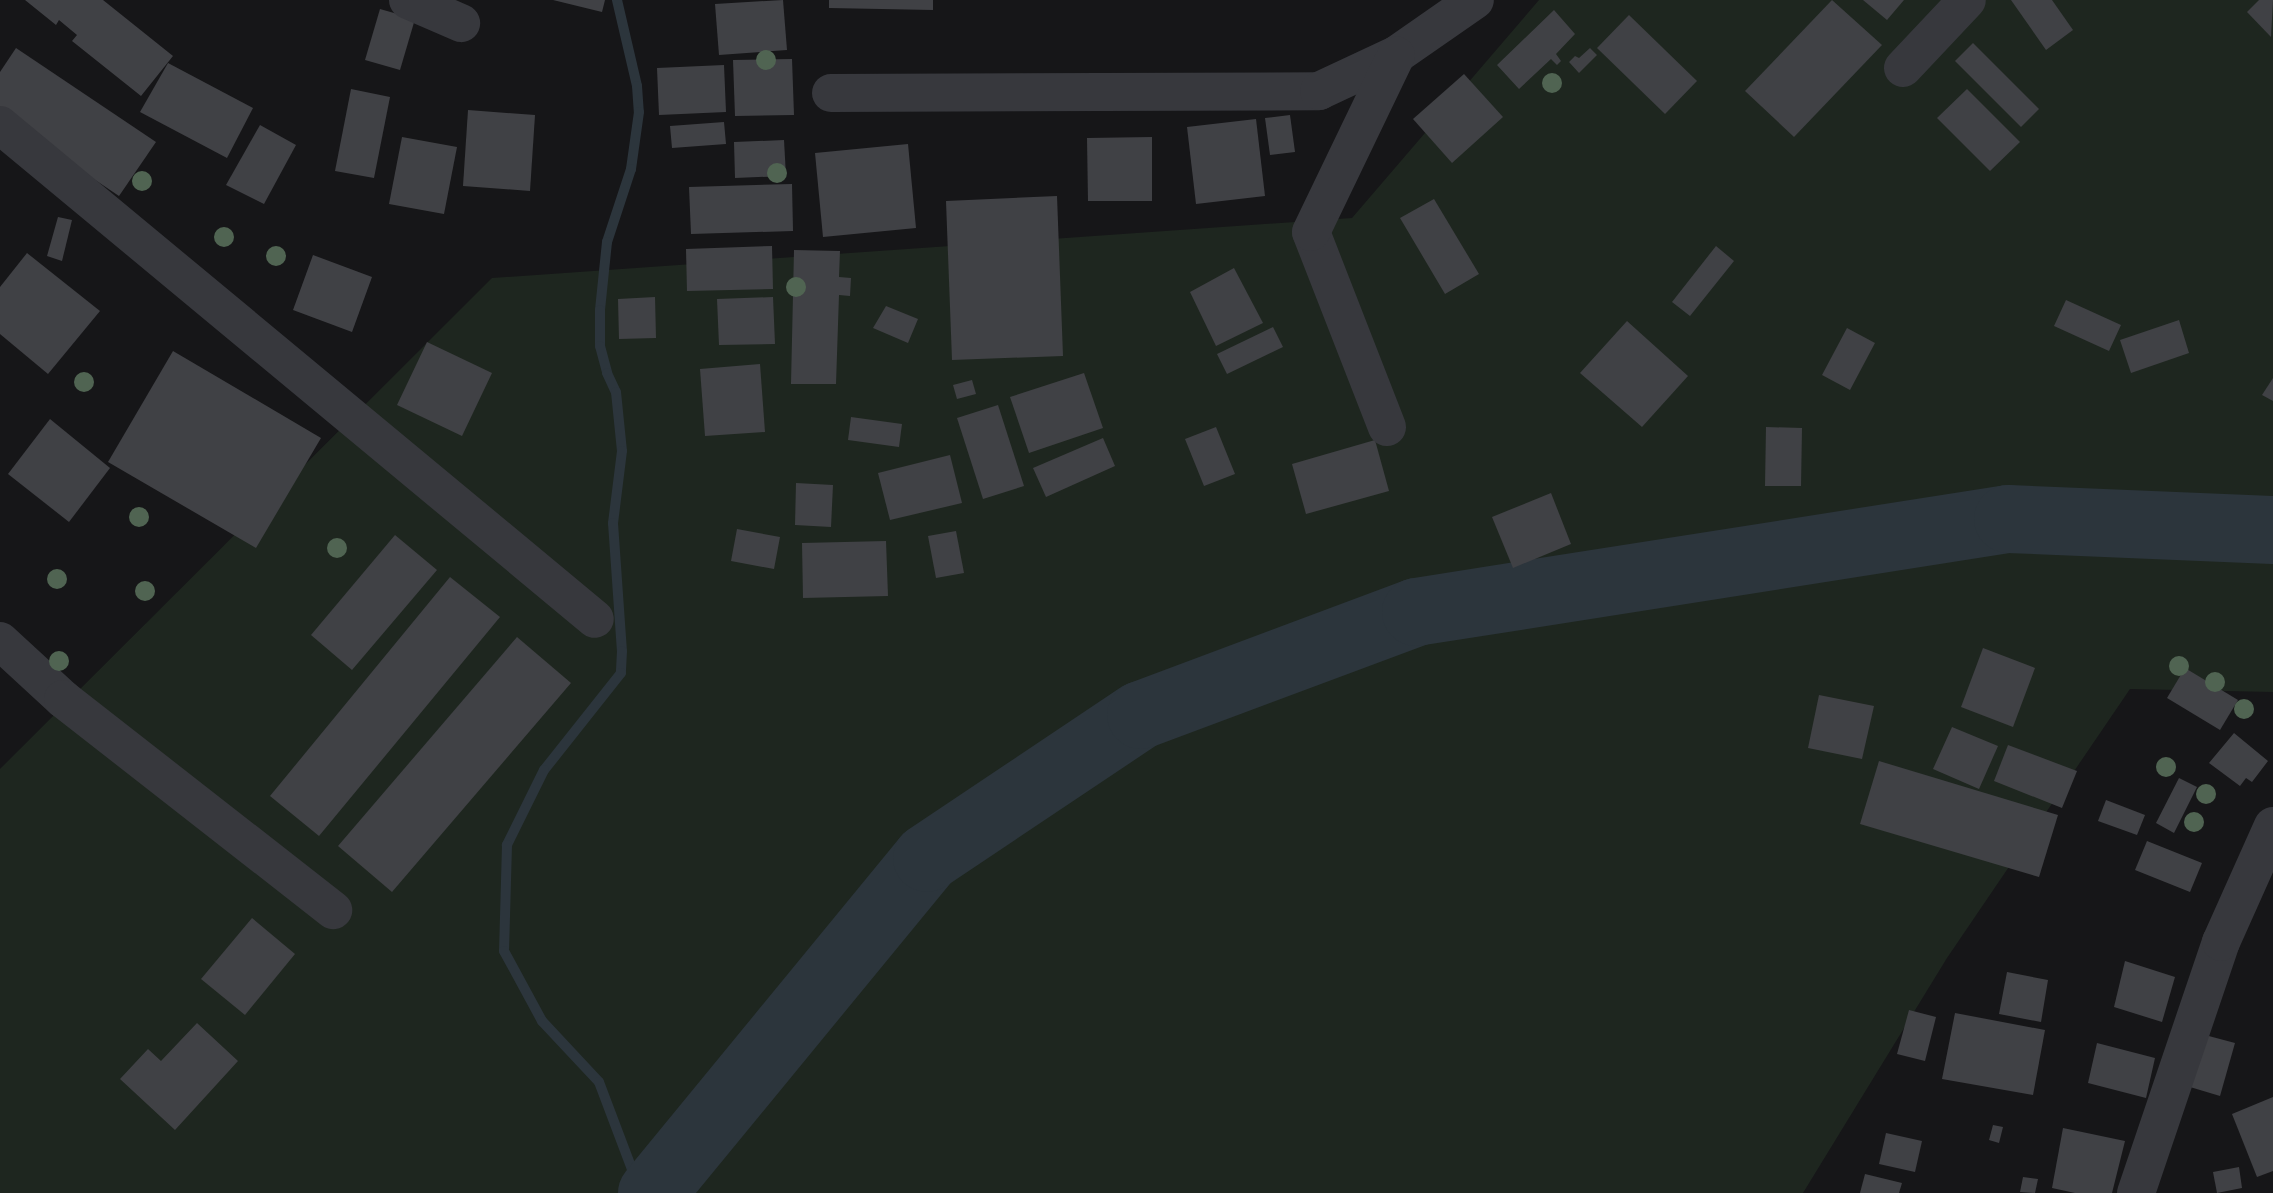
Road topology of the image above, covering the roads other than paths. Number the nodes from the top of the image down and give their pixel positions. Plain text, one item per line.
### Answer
1 (408, 0) edge
2 (1475, 0) edge
3 (1967, 0) edge
4 (461, 23) dead end
5 (1396, 55) junction
6 (1903, 68) dead end
7 (831, 93) dead end
8 (0, 125) edge
9 (1387, 427) dead end
10 (595, 618) dead end
11 (0, 640) edge
12 (2273, 826) edge
13 (333, 910) dead end
14 (2136, 1193) edge

1 - 4 street
2 - 5 street
3 - 6 street
5 - 7 street
5 - 9 street
8 - 10 street
11 - 13 street
12 - 14 street

